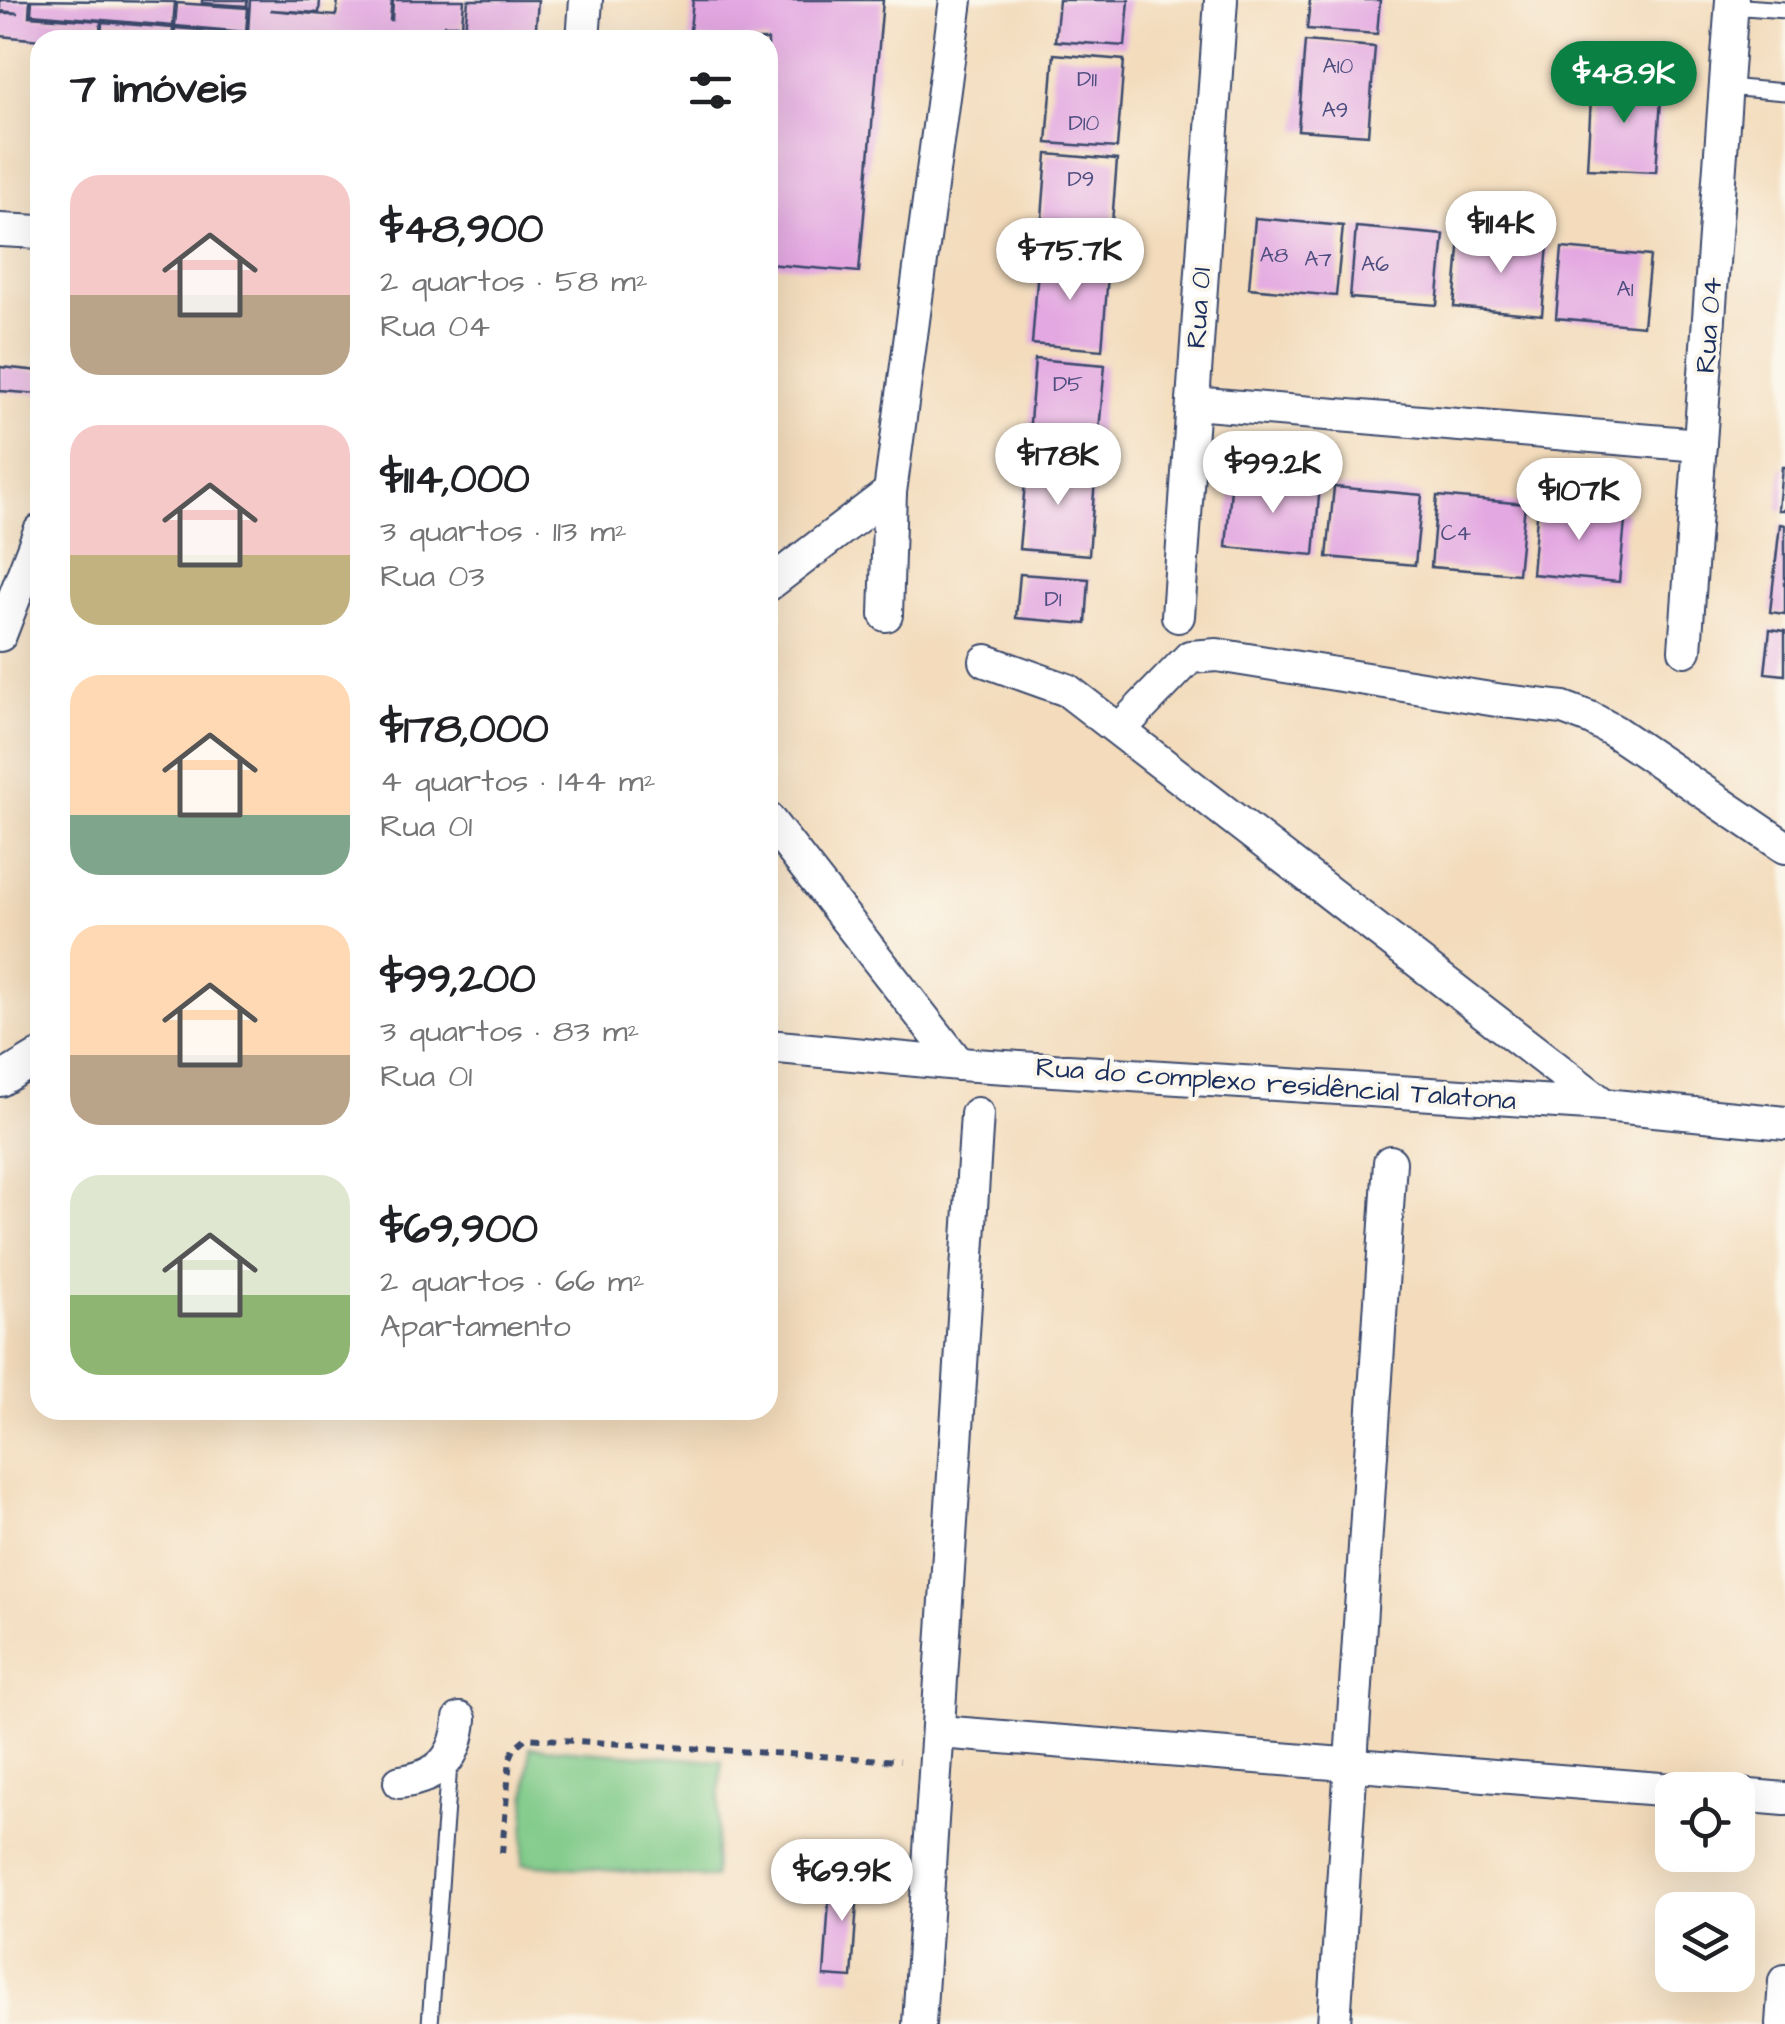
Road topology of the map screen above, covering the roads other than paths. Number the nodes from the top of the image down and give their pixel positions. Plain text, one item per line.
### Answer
1 (586, 0) edge
2 (956, 0) edge
3 (1221, 0) edge
4 (1732, 3) edge
5 (1785, 10) edge
6 (584, 30) edge
7 (1726, 87) junction
8 (1785, 92) edge
9 (0, 230) edge
10 (30, 232) edge
11 (1193, 403) junction
12 (1700, 446) junction
13 (890, 492) junction
14 (30, 557) edge
15 (778, 577) edge
16 (886, 615) dead end
17 (1178, 616) dead end
18 (0, 635) edge
19 (1685, 650) dead end
20 (986, 661) dead end
21 (1120, 729) junction
22 (778, 832) edge
23 (1785, 846) edge
24 (778, 1047) edge
25 (30, 1062) edge
26 (960, 1064) junction
27 (0, 1080) edge
28 (1604, 1105) junction
29 (977, 1114) dead end
30 (1785, 1123) edge
31 (1390, 1162) dead end
32 (460, 1719) dead end
33 (938, 1732) junction
34 (450, 1756) junction
35 (1351, 1765) junction
36 (400, 1782) dead end
37 (1655, 1789) edge
38 (1755, 1796) edge
39 (1785, 1799) edge
40 (1785, 1980) edge
41 (430, 2024) edge
42 (919, 2024) edge
43 (1334, 2024) edge
44 (1782, 2024) edge

1 - 6 street
2 - 13 street
3 - 11 street, Rua 01
4 - 5 lane
4 - 7 street, Rua 04
7 - 8 lane
7 - 12 street, Rua 04
9 - 10 street
11 - 12 street
11 - 17 street, Rua 01
12 - 19 street, Rua 04
13 - 15 street
13 - 16 street
14 - 18 street
20 - 21 street
21 - 23 street
21 - 28 street
22 - 26 street
24 - 26 street, Rua do complexo residêncial Talatona
25 - 27 street
26 - 28 street, Rua do complexo residêncial Talatona
28 - 30 street, Rua do complexo residêncial Talatona
29 - 33 street
31 - 35 street
32 - 34 street
33 - 35 street
33 - 42 street
34 - 36 street
34 - 41 lane
35 - 37 street
35 - 43 street
38 - 39 street
40 - 44 street

